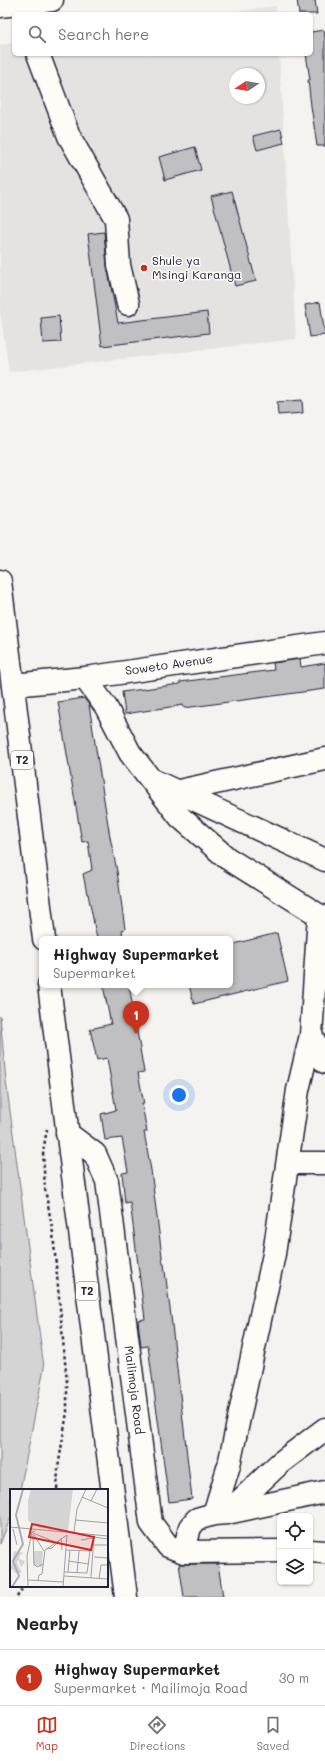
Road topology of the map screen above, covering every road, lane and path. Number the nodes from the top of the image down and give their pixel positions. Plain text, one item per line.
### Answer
1 (52, 0) edge
2 (9, 7) edge
3 (39, 56) edge
4 (128, 304) dead end
5 (0, 580) edge
6 (325, 643) edge
7 (85, 678) junction
8 (14, 685) junction
9 (325, 759) edge
10 (152, 780) junction
11 (179, 791) junction
12 (325, 860) edge
13 (322, 917) edge
14 (44, 936) edge
15 (49, 988) edge
16 (311, 1035) junction
17 (325, 1062) edge
18 (57, 1129) junction
19 (288, 1163) junction
20 (325, 1163) edge
21 (325, 1429) edge
22 (57, 1489) edge
23 (325, 1492) edge
24 (220, 1513) junction
25 (277, 1551) edge
26 (313, 1551) edge
27 (184, 1552) junction
28 (325, 1552) edge
29 (23, 1587) edge
30 (18, 1597) edge
31 (126, 1597) edge

1 - 2 main road
3 - 4 main road
5 - 8 main road, T2
6 - 7 main road, Soweto Avenue
7 - 8 main road, Soweto Avenue
7 - 10 main road
8 - 14 main road, T2
9 - 11 main road
10 - 11 main road
10 - 13 main road
11 - 12 main road
13 - 16 main road
15 - 18 main road, T2
16 - 17 main road
16 - 19 main road
18 - 22 path
18 - 27 main road, Mailimoja Road
18 - 31 main road, T2
19 - 20 main road
19 - 24 main road
21 - 24 main road
23 - 24 main road
24 - 27 main road
25 - 27 main road, Mailimoja Road
26 - 28 main road
29 - 30 path

